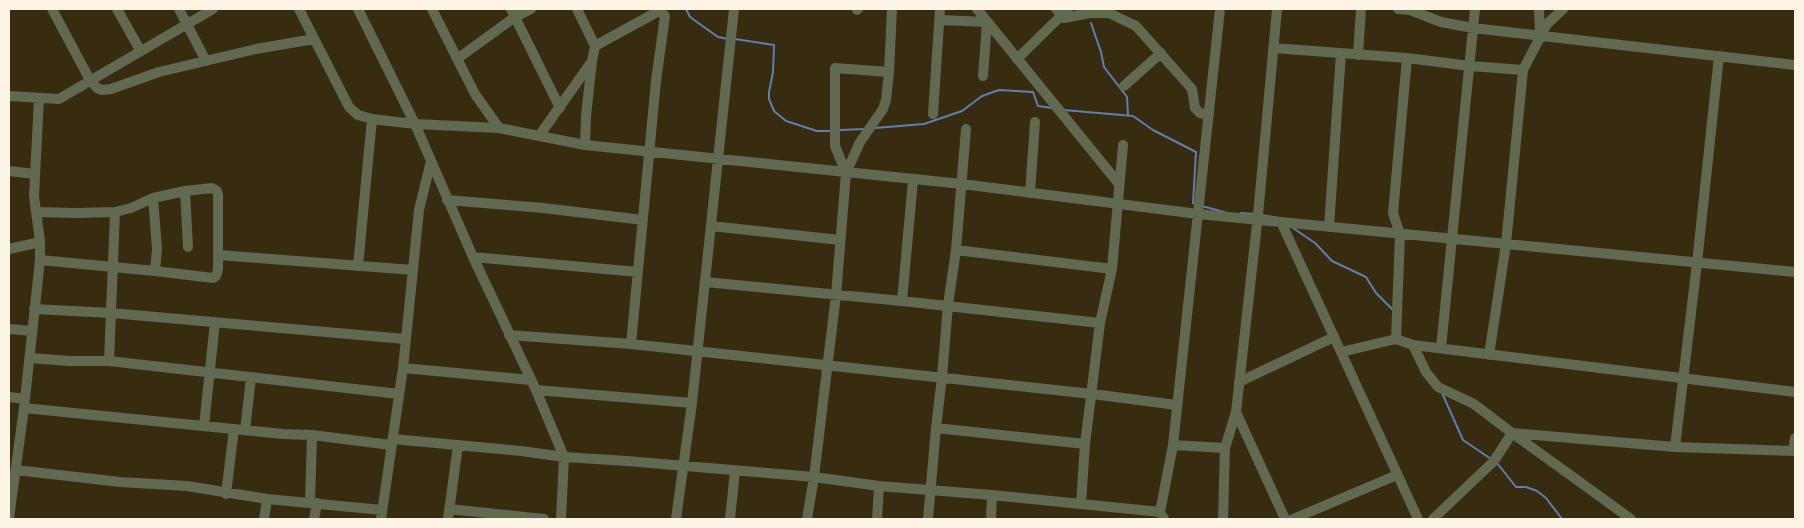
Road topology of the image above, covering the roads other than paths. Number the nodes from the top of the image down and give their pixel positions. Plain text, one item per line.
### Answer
1 (52, 9) edge
2 (117, 9) edge
3 (179, 9) edge
4 (213, 9) edge
5 (299, 9) edge
6 (358, 9) edge
7 (432, 9) edge
8 (532, 9) edge
9 (577, 9) edge
10 (734, 9) edge
11 (892, 9) edge
12 (940, 9) edge
13 (977, 9) edge
14 (1220, 9) edge
15 (1277, 9) edge
16 (1361, 9) edge
17 (1398, 9) edge
18 (1475, 9) edge
19 (1538, 9) edge
20 (1563, 9) edge
21 (1410, 10) edge
22 (1062, 11) edge
23 (513, 13) edge
24 (940, 20) junction
25 (987, 22) junction
26 (186, 24) junction
27 (1473, 28) junction
28 (1540, 36) junction
29 (314, 38) junction
30 (596, 46) junction
31 (1273, 48) junction
32 (140, 50) junction
33 (1161, 53) junction
34 (1341, 53) junction
35 (1358, 54) junction
36 (1718, 56) junction
37 (1407, 58) junction
38 (457, 59) junction
39 (1017, 59) junction
40 (206, 60) junction
41 (592, 61) junction
42 (1795, 65) edge
43 (1470, 66) junction
44 (1523, 70) junction
45 (889, 72) junction
46 (983, 76) dead end
47 (90, 80) junction
48 (1124, 86) dead end
49 (9, 96) edge
50 (39, 98) junction
51 (560, 108) junction
52 (933, 114) dead end
53 (1209, 115) junction
54 (372, 119) junction
55 (1035, 122) dead end
56 (415, 124) junction
57 (499, 128) junction
58 (966, 129) dead end
59 (539, 136) junction
60 (585, 145) junction
61 (1123, 145) dead end
62 (649, 151) junction
63 (718, 158) junction
64 (431, 161) junction
65 (9, 171) edge
66 (846, 173) junction
67 (35, 174) junction
68 (913, 180) junction
69 (962, 184) junction
70 (1119, 184) junction
71 (185, 191) junction
72 (1030, 193) junction
73 (153, 198) junction
74 (447, 200) junction
75 (1119, 205) junction
76 (36, 212) junction
77 (115, 212) junction
78 (1198, 214) junction
79 (642, 220) junction
80 (1257, 220) junction
81 (1281, 222) junction
82 (711, 226) junction
83 (1329, 227) junction
84 (1400, 234) junction
85 (1452, 238) junction
86 (840, 240) junction
87 (40, 242) junction
88 (1506, 244) junction
89 (188, 247) dead end
90 (9, 249) edge
91 (956, 250) junction
92 (219, 255) junction
93 (473, 257) junction
94 (40, 260) junction
95 (1698, 263) junction
96 (358, 266) junction
97 (114, 267) junction
98 (1112, 269) junction
99 (413, 270) junction
100 (155, 271) junction
101 (638, 272) junction
102 (1795, 272) edge
103 (705, 282) junction
104 (836, 295) junction
105 (902, 300) junction
106 (948, 305) junction
107 (34, 309) junction
108 (111, 313) junction
109 (214, 322) junction
110 (1100, 323) junction
111 (9, 329) edge
112 (32, 331) junction
113 (510, 335) junction
114 (1334, 337) junction
115 (1396, 338) junction
116 (405, 339) junction
117 (631, 344) junction
118 (1413, 345) junction
119 (1441, 348) junction
120 (698, 351) junction
121 (1341, 352) junction
122 (1489, 354) junction
123 (30, 358) junction
124 (109, 361) junction
125 (827, 365) junction
126 (403, 368) junction
127 (210, 374) junction
128 (942, 377) junction
129 (251, 378) junction
130 (1684, 378) junction
131 (1239, 382) junction
132 (533, 385) junction
133 (1795, 392) edge
134 (399, 394) junction
135 (1092, 394) junction
136 (9, 397) edge
137 (692, 403) junction
138 (24, 404) junction
139 (1177, 405) junction
140 (1236, 412) junction
141 (204, 426) junction
142 (936, 428) junction
143 (234, 429) junction
144 (245, 430) junction
145 (1512, 434) junction
146 (312, 436) junction
147 (1795, 438) edge
148 (392, 442) junction
149 (1085, 444) junction
150 (458, 445) junction
151 (1173, 445) junction
152 (1675, 447) junction
153 (1225, 448) junction
154 (1794, 451) edge
155 (564, 457) junction
156 (684, 466) junction
157 (16, 470) junction
158 (735, 471) junction
159 (1397, 475) junction
160 (814, 478) junction
161 (880, 486) junction
162 (931, 490) junction
163 (226, 494) junction
164 (992, 495) junction
165 (267, 499) junction
166 (313, 503) junction
167 (1081, 504) junction
168 (448, 514) edge
169 (381, 515) edge
170 (1162, 516) edge
171 (9, 518) edge
172 (264, 519) edge
173 (314, 519) edge
174 (544, 519) edge
175 (561, 519) edge
176 (676, 519) edge
177 (730, 519) edge
178 (807, 519) edge
179 (877, 519) edge
180 (928, 519) edge
181 (991, 519) edge
182 (1223, 519) edge
183 (1286, 519) edge
184 (1293, 519) edge
185 (1418, 519) edge
186 (1433, 519) edge
187 (1630, 519) edge

1 - 47 street
2 - 32 street
3 - 26 street
4 - 26 street
5 - 29 street
6 - 56 street
7 - 38 street
8 - 23 street
9 - 30 street
10 - 63 street
11 - 45 street
12 - 24 street
13 - 25 street
14 - 53 street
15 - 31 street
16 - 35 street
17 - 21 street
18 - 27 street
19 - 28 street
20 - 28 street
21 - 27 street
22 - 33 street
22 - 39 street
23 - 38 street
23 - 51 street
24 - 25 street
24 - 52 street
25 - 39 street
25 - 46 street
26 - 32 street
26 - 40 street
27 - 28 street
27 - 43 street
28 - 36 street
28 - 44 street
29 - 40 street
29 - 54 street
30 - 41 street
30 - 62 street
31 - 34 street
31 - 80 street
32 - 47 street
33 - 48 street
33 - 53 street
34 - 35 street
34 - 83 street
35 - 37 street
36 - 42 street
36 - 95 street
37 - 43 street
37 - 84 street
38 - 57 street
39 - 70 street
40 - 47 street
41 - 51 street
41 - 60 street
43 - 44 street
43 - 85 street
44 - 88 street
45 - 66 street
45 - 66 street
47 - 50 street
49 - 50 street
50 - 67 street
51 - 59 street
53 - 78 street
54 - 56 street
54 - 96 street
55 - 72 street
56 - 57 street
56 - 64 street
57 - 59 street
58 - 69 street
59 - 60 street
60 - 62 street
61 - 70 street
62 - 63 street
62 - 79 street
63 - 66 street
63 - 82 street
64 - 74 street
64 - 99 street
65 - 67 street
66 - 68 street
66 - 86 street
67 - 76 street
68 - 69 street
68 - 105 street
69 - 72 street
69 - 91 street
70 - 75 street
71 - 73 street
71 - 89 street
71 - 92 street
72 - 75 street
73 - 77 street
73 - 100 street
74 - 79 street
74 - 93 street
75 - 78 street
75 - 98 street
76 - 77 street
76 - 87 street
77 - 97 street
78 - 80 street
78 - 139 street
79 - 101 street
80 - 81 street
80 - 131 street
81 - 83 street
81 - 114 street
82 - 86 street
82 - 103 street
83 - 84 street
84 - 85 street
84 - 115 street
85 - 88 street
85 - 119 street
86 - 104 street
87 - 90 street
87 - 94 street
88 - 95 street
88 - 122 street
91 - 98 street
91 - 106 street
92 - 96 street
92 - 100 street
93 - 101 street
93 - 113 street
94 - 97 street
94 - 107 street
95 - 102 street
95 - 130 street
96 - 99 street
97 - 100 street
97 - 108 street
98 - 110 street
99 - 116 street
101 - 117 street
103 - 104 street
103 - 120 street
104 - 105 street
104 - 125 street
105 - 106 street
106 - 110 street
106 - 128 street
107 - 108 street
107 - 112 street
108 - 109 street
108 - 124 street
109 - 116 street
109 - 127 street
110 - 135 street
111 - 112 street
112 - 123 street
113 - 117 street
113 - 132 street
114 - 121 street
114 - 131 street
115 - 118 street
115 - 121 street
116 - 126 street
117 - 120 street
118 - 119 street
118 - 145 street
119 - 122 street
120 - 125 street
120 - 137 street
121 - 159 street
122 - 130 street
123 - 124 street
123 - 138 street
124 - 127 street
125 - 128 street
125 - 160 street
126 - 132 street
126 - 134 street
127 - 129 street
127 - 141 street
128 - 135 street
128 - 142 street
129 - 134 street
129 - 144 street
130 - 133 street
130 - 152 street
131 - 140 street
132 - 137 street
132 - 155 street
134 - 148 street
135 - 139 street
135 - 149 street
136 - 138 street
137 - 156 street
138 - 141 street
138 - 157 street
139 - 151 street
140 - 153 street
140 - 183 street
141 - 143 street
142 - 149 street
142 - 162 street
143 - 144 street
143 - 163 street
144 - 146 street
145 - 152 street
145 - 186 street
145 - 187 street
146 - 148 street
146 - 166 street
147 - 154 street
148 - 150 street
148 - 169 street
149 - 167 street
150 - 155 street
150 - 168 street
151 - 153 street
151 - 170 street
152 - 154 street
153 - 182 street
155 - 156 street
155 - 175 street
156 - 158 street
156 - 176 street
157 - 163 street
157 - 171 street
158 - 160 street
158 - 177 street
159 - 184 street
159 - 185 street
160 - 161 street
160 - 178 street
161 - 162 street
161 - 179 street
162 - 164 street
162 - 180 street
163 - 165 street
164 - 167 street
164 - 181 street
165 - 166 street
165 - 172 street
166 - 169 street
166 - 173 street
167 - 170 street
168 - 174 street

